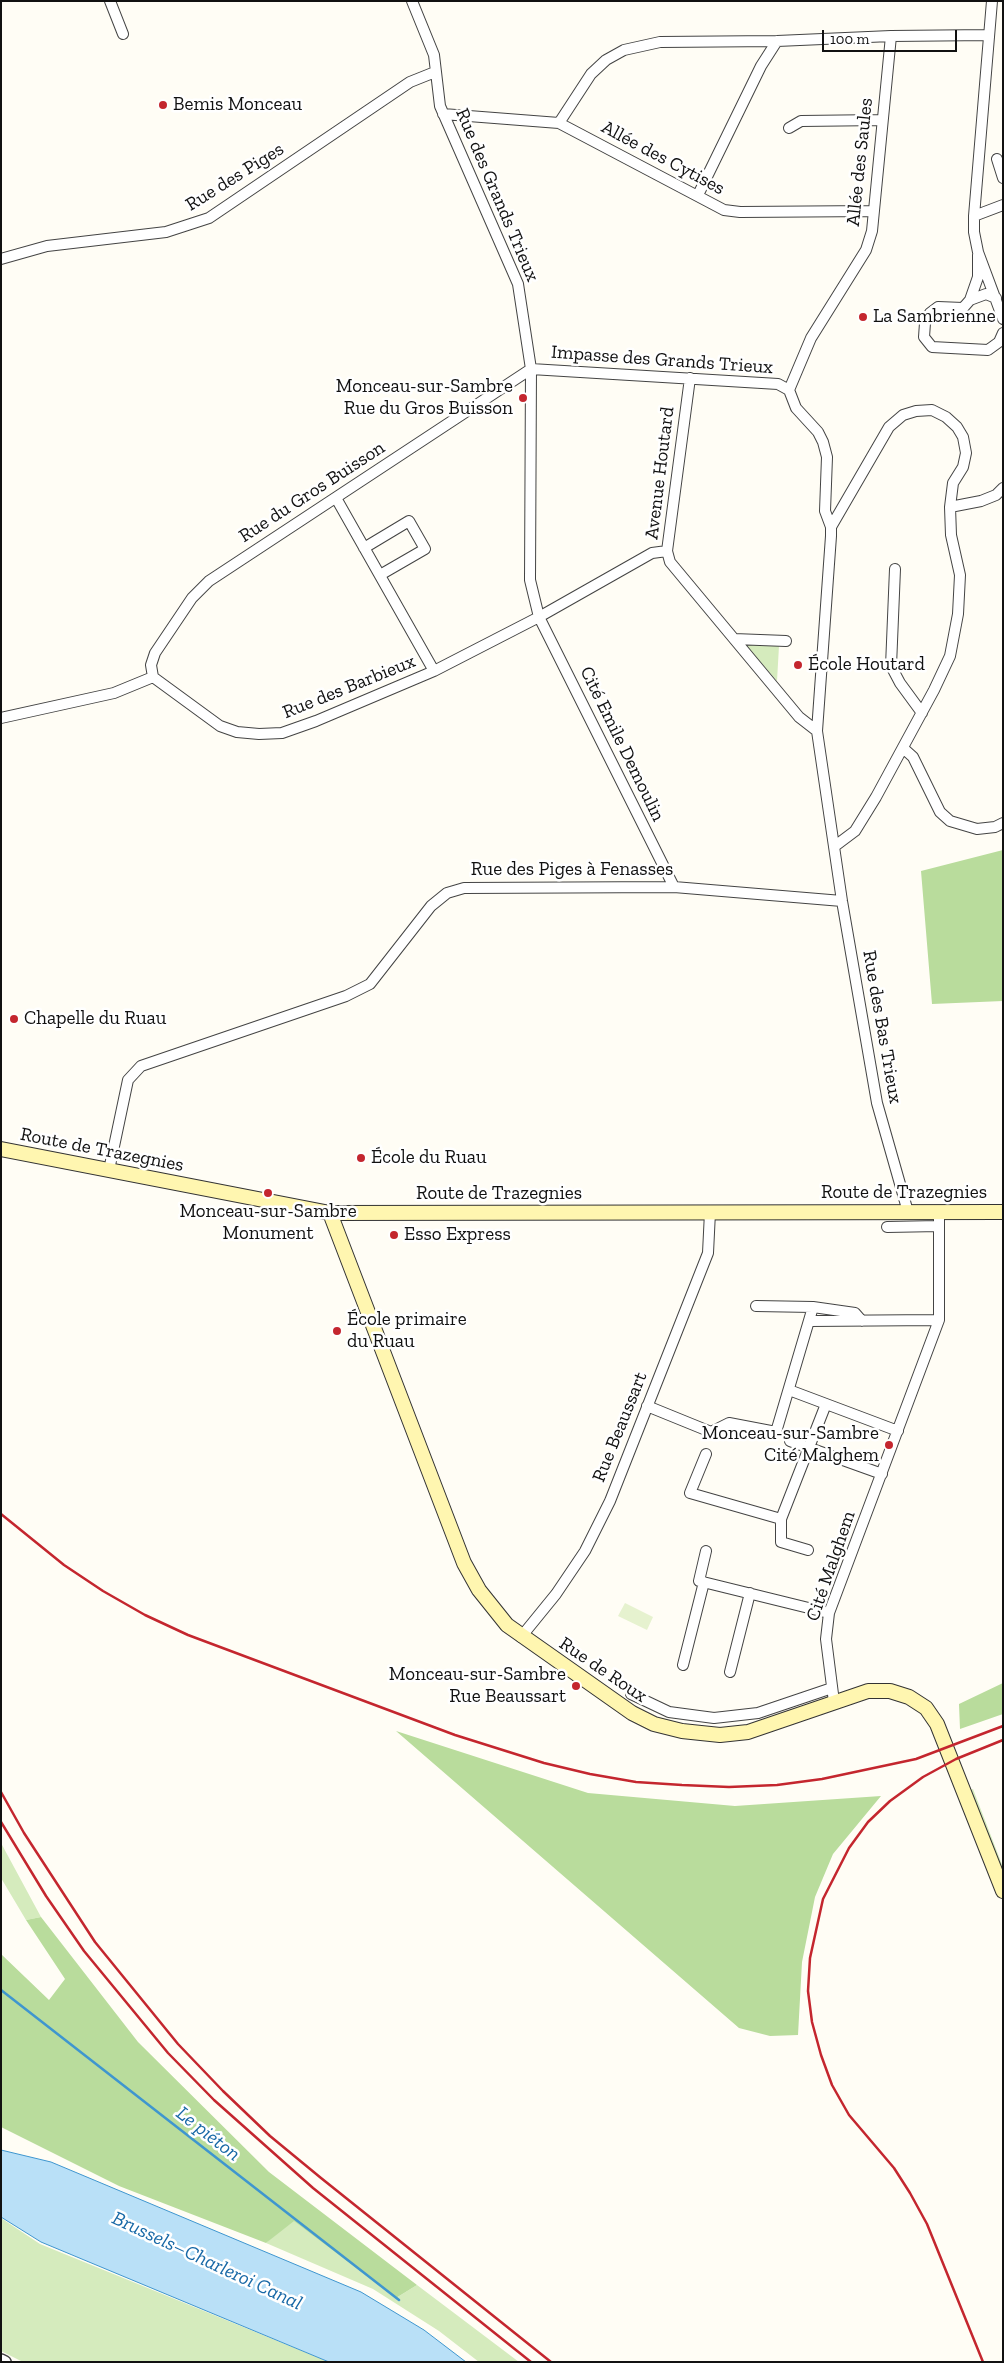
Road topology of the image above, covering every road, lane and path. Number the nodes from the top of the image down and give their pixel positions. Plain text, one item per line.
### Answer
1 (110, 1) edge
2 (412, 1) edge
3 (992, 1) edge
4 (123, 34) dead end
5 (989, 35) junction
6 (891, 36) junction
7 (777, 41) junction
8 (435, 72) junction
9 (443, 114) junction
10 (882, 120) junction
11 (559, 123) junction
12 (789, 128) dead end
13 (996, 159) dead end
14 (1003, 178) edge
15 (698, 195) junction
16 (1003, 205) edge
17 (874, 211) junction
18 (974, 216) junction
19 (978, 252) junction
20 (1, 259) edge
21 (996, 298) junction
22 (970, 300) junction
23 (1003, 319) edge
24 (1003, 333) edge
25 (531, 369) junction
26 (690, 378) junction
27 (789, 390) junction
28 (1003, 488) edge
29 (336, 498) junction
30 (950, 507) junction
31 (831, 527) junction
32 (364, 548) junction
33 (668, 551) junction
34 (895, 568) dead end
35 (380, 575) junction
36 (539, 616) junction
37 (734, 639) junction
38 (786, 641) dead end
39 (434, 671) junction
40 (153, 677) junction
41 (922, 713) junction
42 (1, 718) edge
43 (817, 732) junction
44 (903, 748) junction
45 (1003, 823) edge
46 (835, 846) junction
47 (674, 886) junction
48 (842, 901) junction
49 (1, 1149) edge
50 (108, 1170) junction
51 (710, 1212) junction
52 (908, 1212) junction
53 (939, 1212) junction
54 (1003, 1212) edge
55 (330, 1213) junction
56 (887, 1226) dead end
57 (939, 1226) junction
58 (756, 1306) dead end
59 (813, 1307) junction
60 (939, 1320) junction
61 (809, 1321) junction
62 (862, 1321) junction
63 (788, 1390) junction
64 (826, 1404) junction
65 (647, 1406) junction
66 (898, 1431) junction
67 (790, 1441) dead end
68 (809, 1448) junction
69 (706, 1454) dead end
70 (882, 1474) junction
71 (781, 1519) junction
72 (808, 1550) dead end
73 (706, 1551) dead end
74 (704, 1582) junction
75 (750, 1593) junction
76 (829, 1613) junction
77 (522, 1637) junction
78 (683, 1665) dead end
79 (730, 1672) dead end
80 (631, 1694) dead end
81 (833, 1695) junction
82 (1003, 1891) edge

1 - 4 street
2 - 8 street, Rue des Grands Trieux
3 - 5 street
5 - 6 street
5 - 18 street
6 - 7 street
6 - 10 street, Allée des Saules
7 - 11 street
7 - 15 street
8 - 9 street, Rue des Grands Trieux
8 - 20 street, Rue des Piges
9 - 11 street
9 - 25 street, Rue des Grands Trieux
10 - 12 street
10 - 17 street, Allée des Saules
11 - 15 street, Allée des Cytises
13 - 14 street
15 - 17 street, Allée des Cytises
16 - 18 street
17 - 27 street, Allée des Saules
18 - 19 street
19 - 21 street
19 - 22 street
21 - 22 street
21 - 23 street
22 - 24 street
25 - 26 street, Impasse des Grands Trieux
25 - 29 street, Rue du Gros Buisson
25 - 36 street, Rue des Grands Trieux
26 - 27 street, Impasse des Grands Trieux
26 - 33 street, Avenue Houtard
27 - 31 street
28 - 30 street
29 - 32 street
29 - 40 street, Rue du Gros Buisson
30 - 31 street
30 - 41 street
31 - 43 street, Rue des Bas Trieux
32 - 35 street
32 - 35 street
33 - 36 street, Rue des Barbieux
33 - 37 street, Avenue Houtard
34 - 41 street
35 - 39 street
36 - 39 street, Rue des Barbieux
36 - 47 street, Cité Emile Demoulin
37 - 38 street
37 - 43 street, Avenue Houtard
39 - 40 street, Rue des Barbieux
40 - 42 street
41 - 44 street
43 - 46 street, Rue des Bas Trieux
44 - 45 street
44 - 46 street
46 - 48 street, Rue des Bas Trieux
47 - 48 street, Rue des Piges à Fenasses
47 - 50 street, Rue des Piges à Fenasses
48 - 52 street, Rue des Bas Trieux
49 - 50 main road, Route de Trazegnies
50 - 55 main road, Route de Trazegnies
51 - 52 main road, Route de Trazegnies
51 - 55 main road, Route de Trazegnies
51 - 65 street, Rue Beaussart
52 - 53 main road, Route de Trazegnies
53 - 54 main road, Route de Trazegnies
53 - 57 street, Cité Malghem
55 - 77 main road, Rue de Roux
56 - 57 street
57 - 60 street, Cité Malghem
58 - 59 street
59 - 61 street
59 - 62 street
60 - 62 street
60 - 66 street, Cité Malghem
61 - 62 street
61 - 63 street
63 - 64 street
63 - 65 street
64 - 66 street
64 - 68 street
65 - 77 street, Rue Beaussart
66 - 70 street, Cité Malghem
67 - 68 street
68 - 70 street
68 - 71 street
69 - 71 street
70 - 76 street, Cité Malghem
71 - 72 street
73 - 74 street
74 - 75 street
74 - 78 street
75 - 76 street
75 - 79 street
76 - 81 street, Cité Malghem
77 - 81 main road, Rue de Roux
80 - 81 street, Rue de Roux
81 - 82 main road, Rue de Roux

